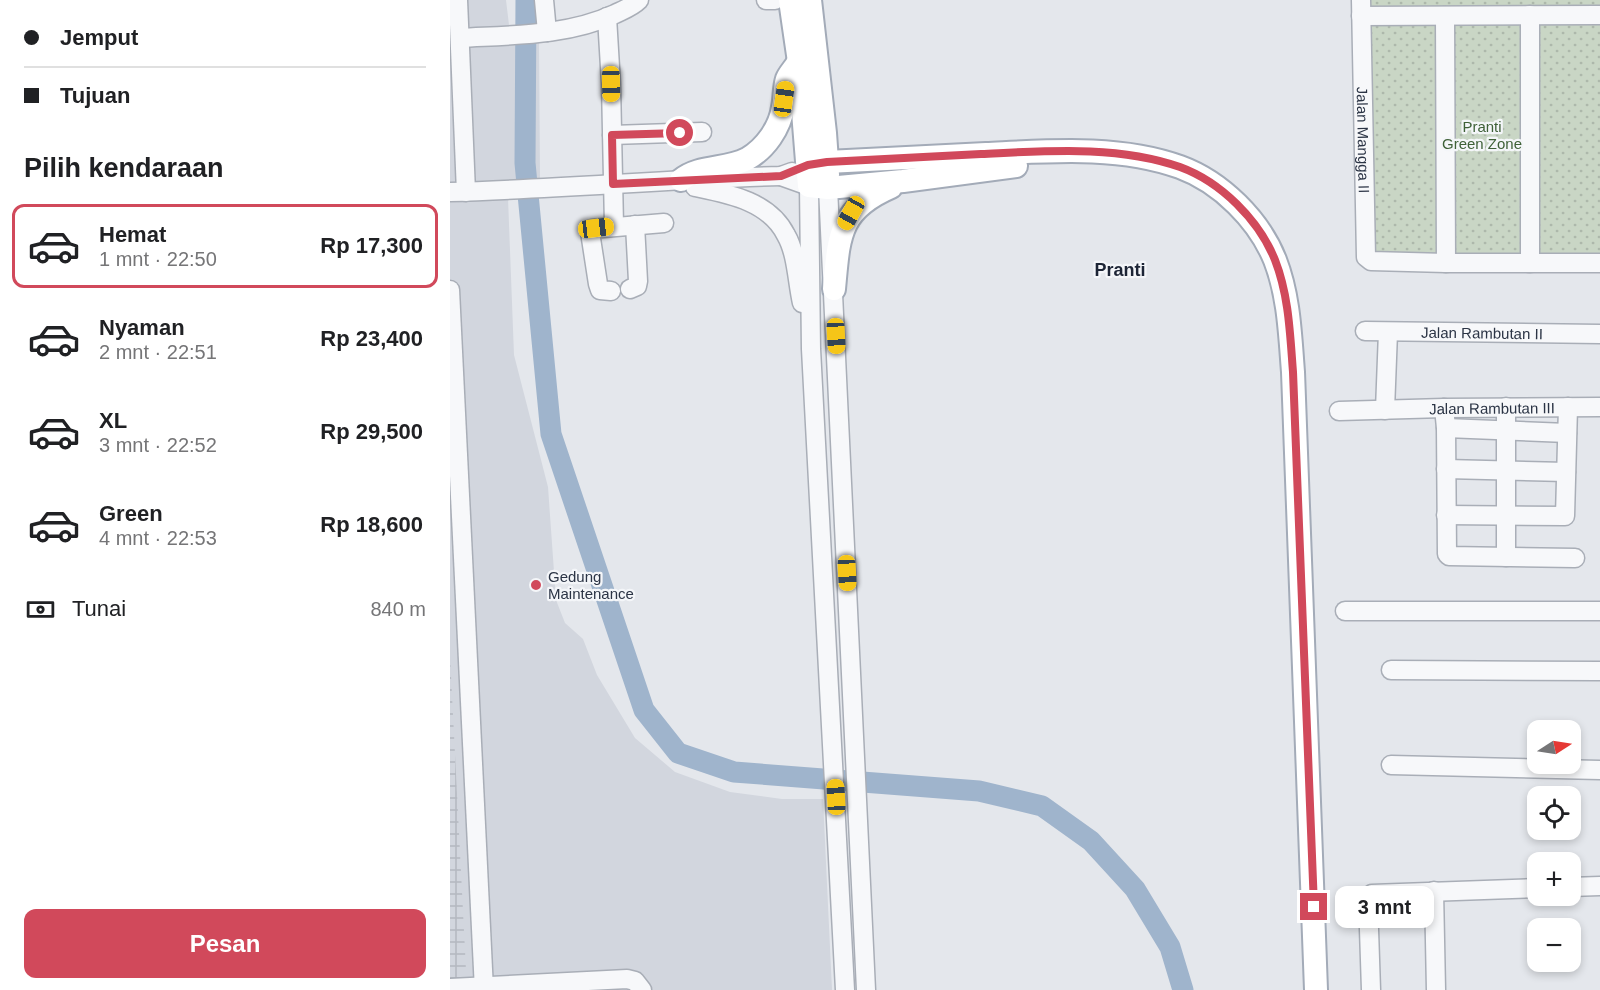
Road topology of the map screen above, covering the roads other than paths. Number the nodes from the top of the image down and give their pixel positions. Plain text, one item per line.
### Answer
1 (458, 0) edge
2 (544, 0) edge
3 (639, 0) edge
4 (766, 0) edge
5 (775, 0) edge
6 (790, 0) edge
7 (810, 0) edge
8 (1361, 8) edge
9 (609, 11) edge
10 (1530, 15) junction
11 (1600, 15) edge
12 (1445, 16) junction
13 (544, 32) junction
14 (460, 38) junction
15 (799, 62) junction
16 (702, 132) dead end
17 (612, 135) junction
18 (1063, 153) junction
19 (818, 175) junction
20 (681, 180) junction
21 (903, 181) junction
22 (613, 184) junction
23 (458, 192) edge
24 (664, 223) dead end
25 (635, 225) junction
26 (614, 226) junction
27 (1446, 263) junction
28 (1530, 263) junction
29 (1600, 263) edge
30 (630, 289) dead end
31 (834, 289) junction
32 (450, 290) edge
33 (611, 291) dead end
34 (1365, 331) dead end
35 (1388, 332) junction
36 (1600, 334) edge
37 (811, 348) junction
38 (452, 353) edge
39 (1568, 407) junction
40 (1600, 407) edge
41 (1444, 408) junction
42 (1506, 408) junction
43 (1385, 410) junction
44 (1339, 411) dead end
45 (1446, 428) junction
46 (1506, 431) junction
47 (1567, 433) junction
48 (454, 443) edge
49 (1446, 469) junction
50 (1506, 471) junction
51 (1566, 472) junction
52 (1446, 515) junction
53 (1506, 516) junction
54 (1506, 557) junction
55 (1575, 558) dead end
56 (1345, 611) dead end
57 (1600, 611) edge
58 (1391, 670) dead end
59 (1600, 670) edge
60 (1391, 765) dead end
61 (1600, 770) edge
62 (1600, 886) edge
63 (1581, 887) edge
64 (1527, 888) edge
65 (1434, 891) junction
66 (450, 988) edge
67 (484, 988) edge
68 (642, 990) edge
69 (845, 990) edge
70 (866, 990) edge
71 (1316, 990) edge
72 (1371, 990) edge
73 (1436, 990) edge

1 - 14 street
2 - 13 street
3 - 9 street
4 - 5 street
6 - 15 main road
7 - 19 main road
8 - 12 street
8 - 27 street, Jalan Mangga II
9 - 13 street
9 - 17 street
10 - 11 street
10 - 12 street
10 - 28 street
12 - 27 street
13 - 14 street
14 - 23 street
15 - 19 main road
15 - 20 main road
16 - 17 street
17 - 22 street
18 - 19 main road
18 - 21 main road
18 - 71 main road
19 - 20 street
19 - 21 main road
19 - 31 street
19 - 37 street
20 - 22 street
20 - 37 street
21 - 31 main road
22 - 23 street
22 - 26 street
24 - 25 street
25 - 26 street
25 - 30 street
26 - 33 street
27 - 28 street
28 - 29 street
31 - 70 street
32 - 38 street
34 - 35 street, Jalan Rambutan II
35 - 36 street, Jalan Rambutan II
35 - 43 street
37 - 69 street
38 - 48 street
39 - 40 street, Jalan Rambutan III
39 - 42 street, Jalan Rambutan III
39 - 47 street
41 - 42 street, Jalan Rambutan III
41 - 43 street, Jalan Rambutan III
41 - 45 street
42 - 46 street
43 - 44 street, Jalan Rambutan III
45 - 46 street
45 - 49 street
46 - 47 street
46 - 50 street
47 - 51 street
48 - 67 street
49 - 50 street
49 - 52 street
50 - 51 street
50 - 53 street
51 - 53 street
52 - 53 street
52 - 54 street
53 - 54 street
54 - 55 street
56 - 57 street
58 - 59 street
60 - 61 street
62 - 63 street
64 - 65 street
65 - 72 street
65 - 73 street
66 - 67 street
67 - 68 street

